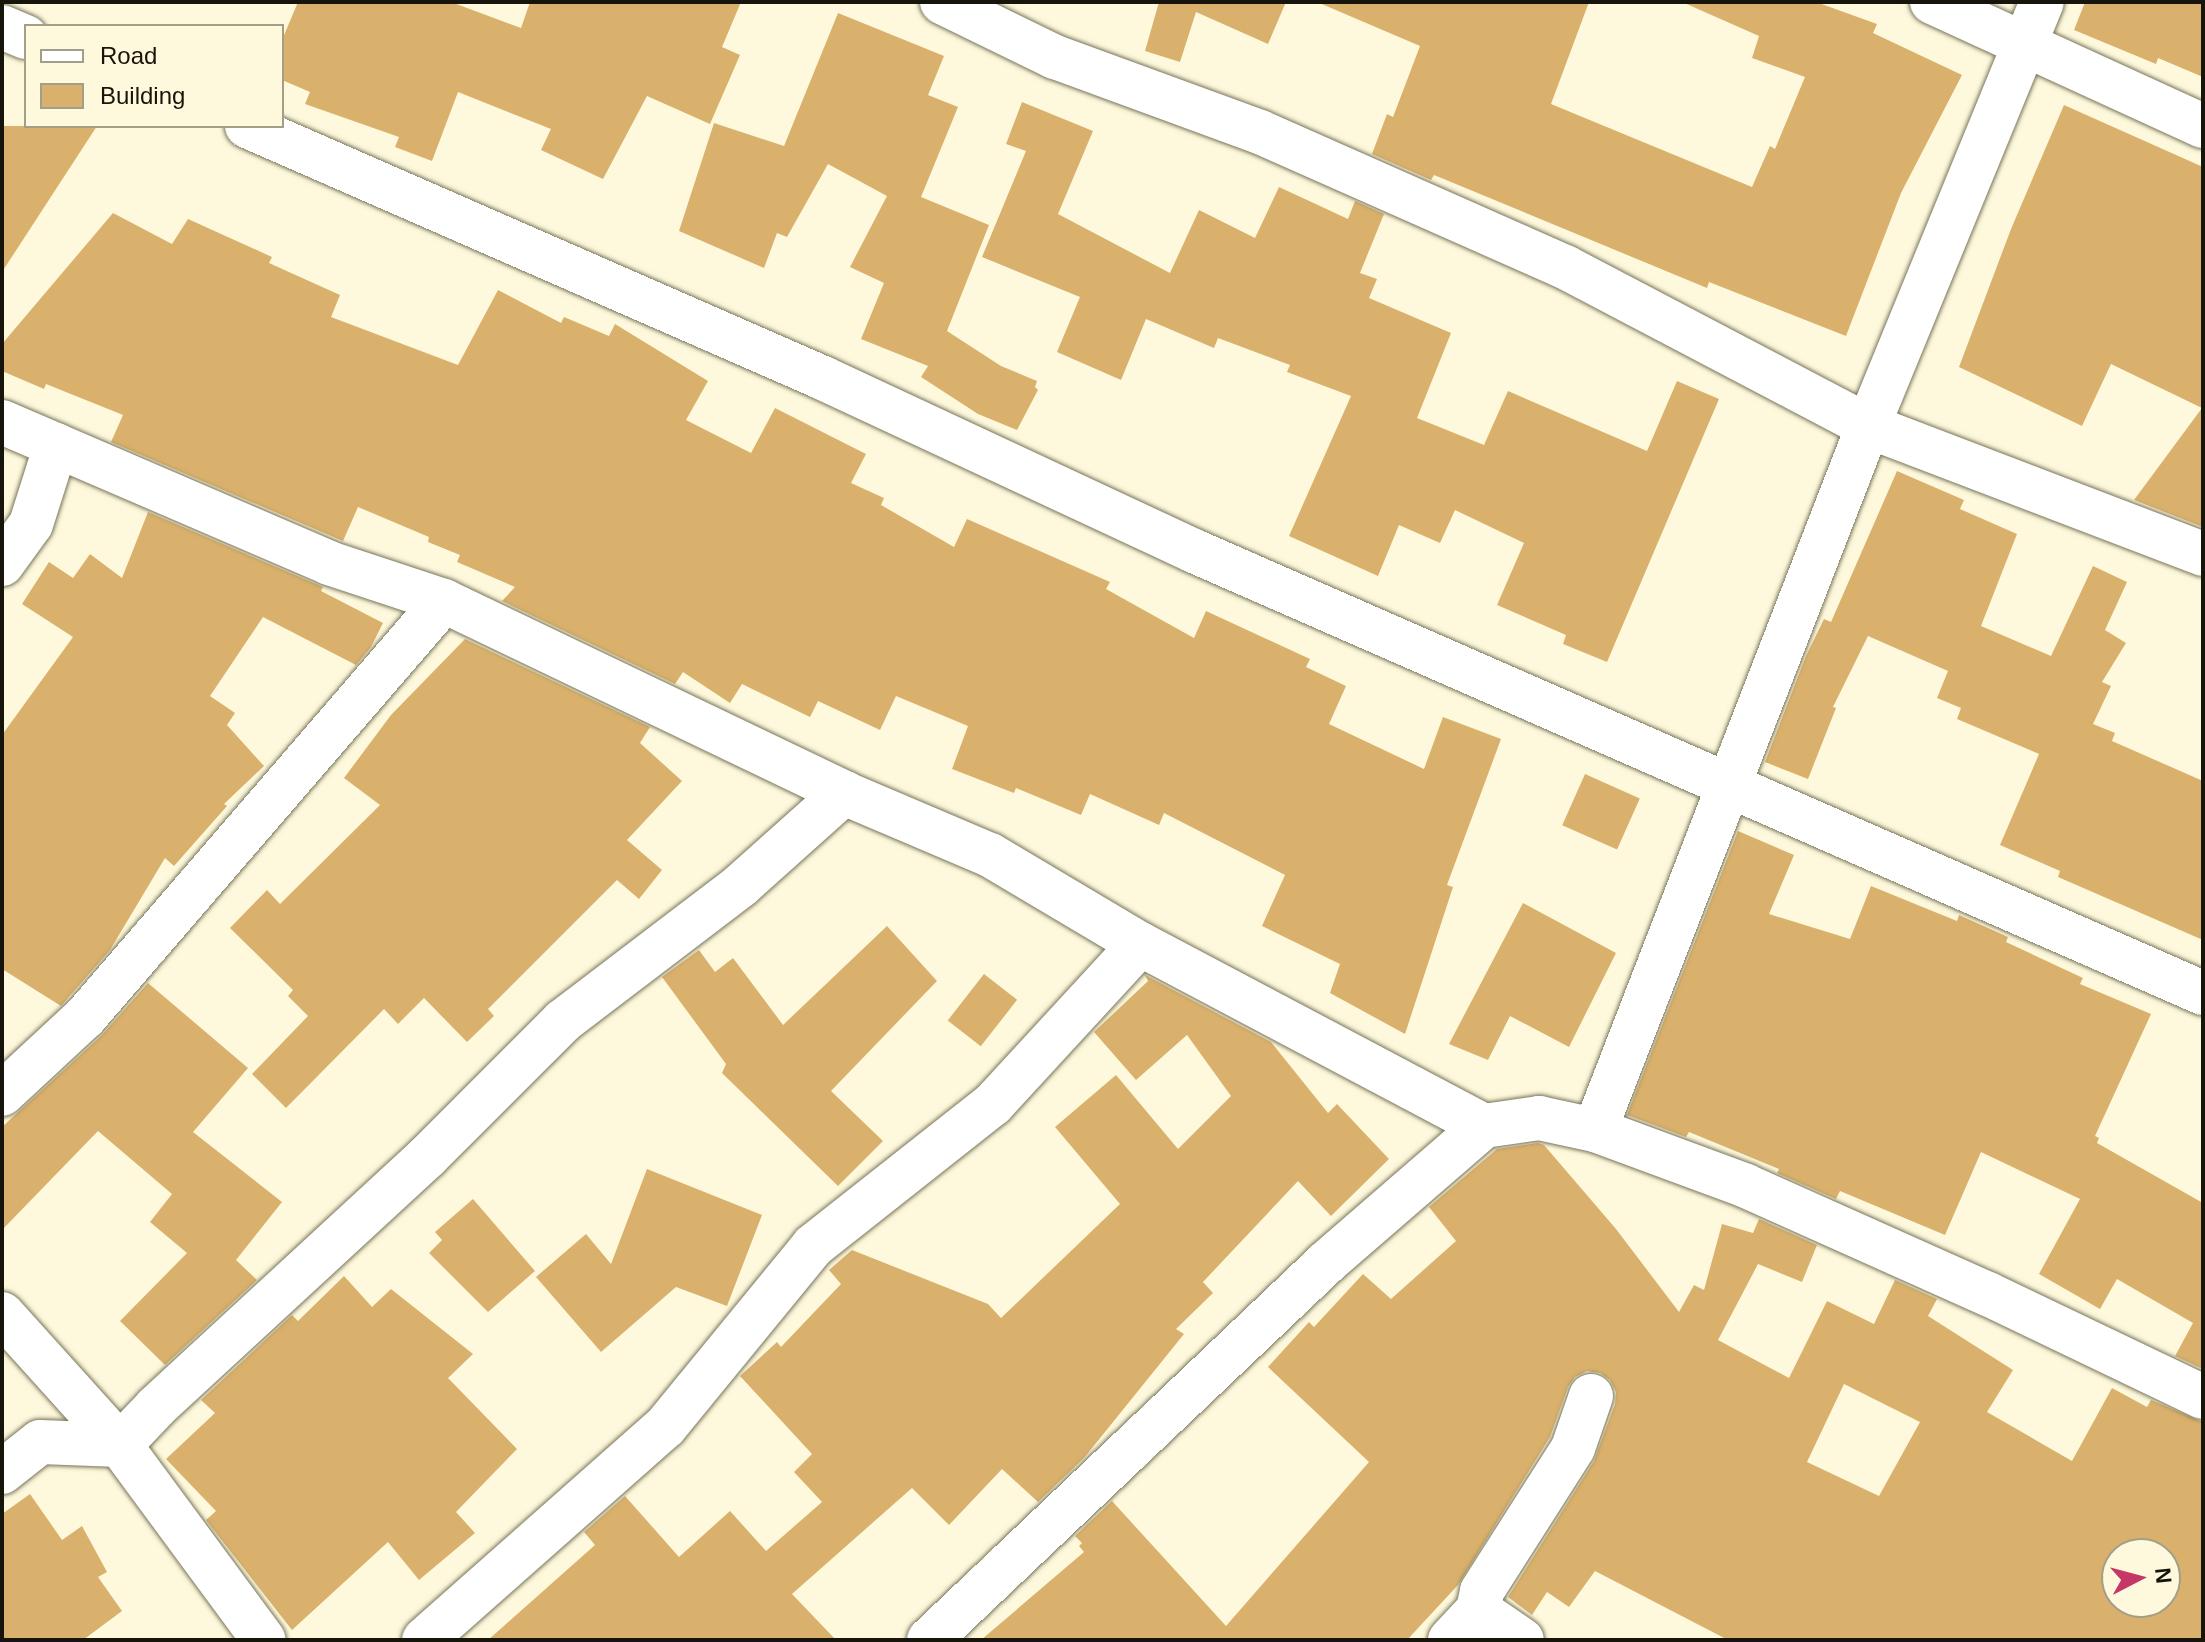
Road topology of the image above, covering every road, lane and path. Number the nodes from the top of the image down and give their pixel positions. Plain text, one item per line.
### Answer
1 (942, 2) edge
2 (1932, 2) edge
3 (2042, 2) edge
4 (2, 27) edge
5 (24, 36) edge
6 (2022, 43) junction
7 (2203, 126) edge
8 (252, 128) edge
9 (2, 422) edge
10 (1868, 426) junction
11 (56, 445) junction
12 (2203, 554) edge
13 (2, 564) edge
14 (444, 601) junction
15 (1726, 785) junction
16 (844, 793) junction
17 (1140, 944) junction
18 (2203, 993) edge
19 (2, 1094) edge
20 (1484, 1126) junction
21 (1595, 1130) junction
22 (2, 1314) edge
23 (1591, 1396) dead end
24 (2203, 1397) edge
25 (120, 1445) junction
26 (2, 1472) edge
27 (1464, 1625) edge
28 (264, 1640) edge
29 (424, 1640) edge
30 (929, 1640) edge
31 (1522, 1640) edge

1 - 10 street
2 - 6 street
3 - 6 street
4 - 5 street
6 - 7 street
6 - 10 street
8 - 15 street
9 - 11 street
10 - 12 street
10 - 15 street
11 - 13 street
11 - 14 street
14 - 16 street
14 - 19 street
15 - 18 street
15 - 21 street
16 - 17 street
16 - 25 street
17 - 20 street
17 - 29 street
20 - 21 street
20 - 30 street
21 - 24 street
22 - 25 street
23 - 27 street
25 - 26 street
25 - 28 street
27 - 31 street

